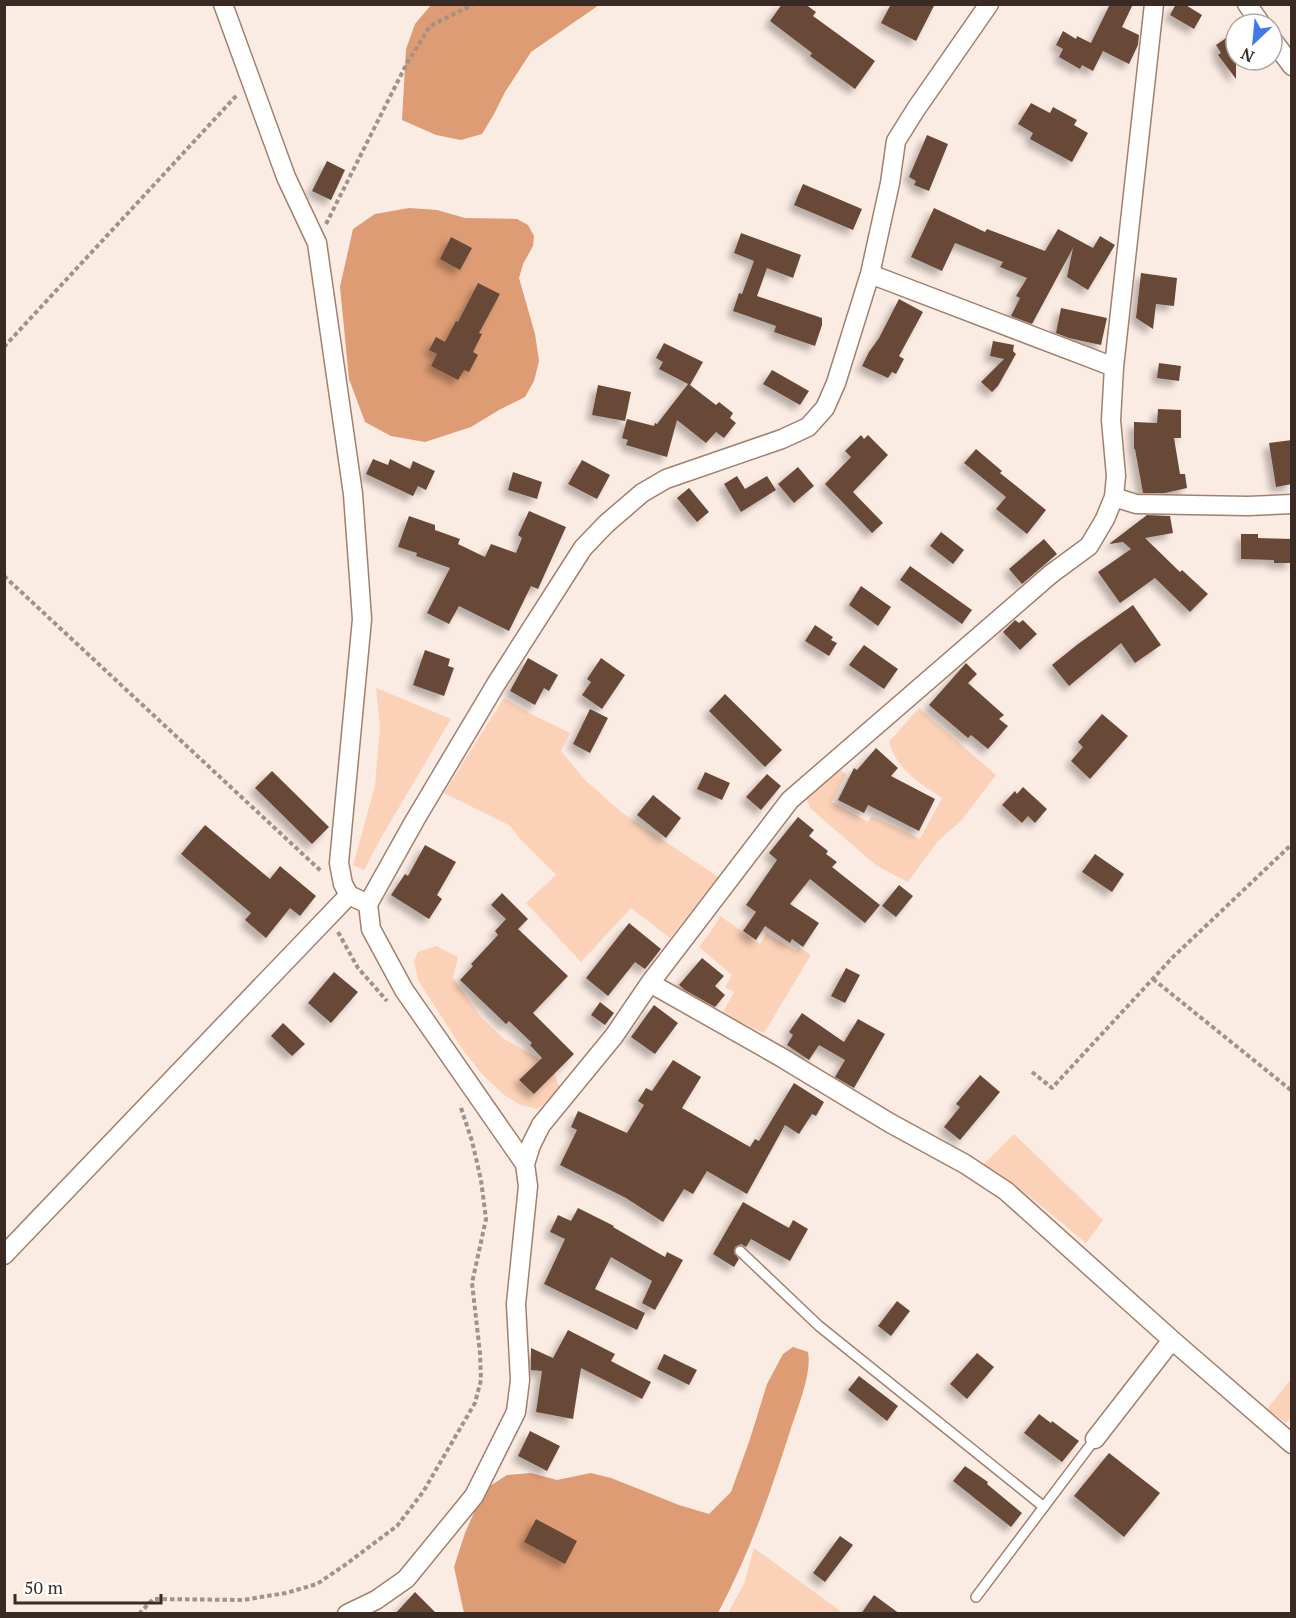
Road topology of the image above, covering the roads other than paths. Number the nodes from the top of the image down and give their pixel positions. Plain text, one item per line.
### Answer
1 (223, 4) edge
2 (989, 4) edge
3 (1154, 4) edge
4 (870, 274) junction
5 (1114, 367) junction
6 (1114, 497) junction
7 (1292, 504) edge
8 (349, 895) junction
9 (369, 904) junction
10 (650, 983) junction
11 (525, 1164) junction
12 (740, 1251) dead end
13 (4, 1255) edge
14 (1172, 1340) junction
15 (1095, 1439) joint
16 (1292, 1444) edge
17 (1044, 1506) junction
18 (976, 1597) dead end
19 (347, 1614) edge

1 - 8 street
2 - 4 street
3 - 5 street
4 - 5 street
4 - 9 street
5 - 6 street
6 - 7 street
6 - 10 street
8 - 9 street
8 - 13 street
9 - 11 street
10 - 11 street
10 - 14 street
11 - 19 street
12 - 17 lane
14 - 15 street
14 - 16 street
15 - 17 lane
17 - 18 lane

